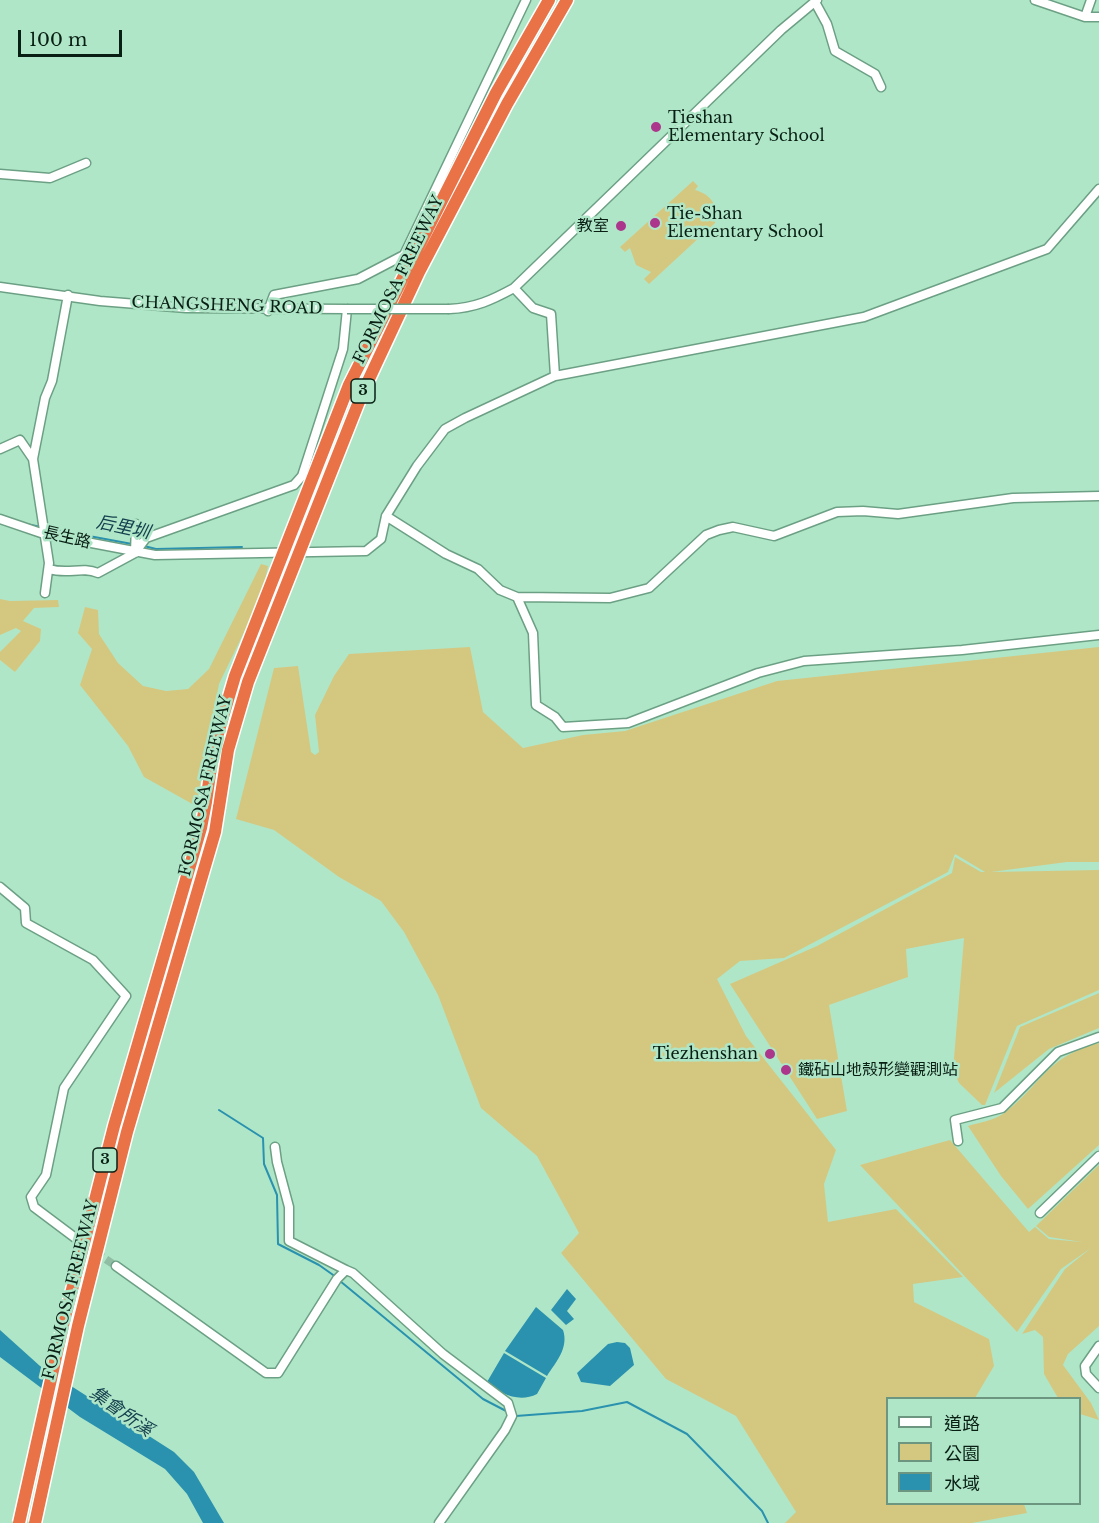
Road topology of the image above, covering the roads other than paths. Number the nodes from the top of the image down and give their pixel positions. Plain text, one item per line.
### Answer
1 (526, 0) edge
2 (549, 0) edge
3 (567, 0) edge
4 (1035, 0) edge
5 (1091, 0) edge
6 (816, 1) edge
7 (1085, 17) junction
8 (1099, 17) edge
9 (881, 87) dead end
10 (86, 163) dead end
11 (0, 174) edge
12 (1099, 189) edge
13 (0, 287) edge
14 (514, 288) junction
15 (68, 295) junction
16 (347, 309) junction
17 (268, 310) junction
18 (555, 376) junction
19 (0, 449) edge
20 (33, 459) junction
21 (1099, 496) edge
22 (386, 516) junction
23 (0, 519) edge
24 (136, 524) dead end
25 (44, 534) junction
26 (135, 553) junction
27 (49, 569) junction
28 (45, 593) dead end
29 (517, 597) junction
30 (1099, 635) edge
31 (0, 887) edge
32 (1099, 1037) edge
33 (958, 1141) dead end
34 (275, 1147) dead end
35 (1099, 1156) edge
36 (1040, 1213) dead end
37 (86, 1245) tunnel mouth
38 (116, 1266) tunnel mouth
39 (346, 1270) junction
40 (1099, 1346) edge
41 (1099, 1388) edge
42 (19, 1523) edge
43 (35, 1523) edge
44 (439, 1523) edge

1 - 17 street
2 - 42 highway, FORMOSA FREEWAY / 3, bridge
3 - 43 highway, FORMOSA FREEWAY / 3, bridge
4 - 7 street
5 - 7 street
6 - 9 street
6 - 14 street
7 - 8 street
10 - 11 street
12 - 18 street
13 - 15 street, CHANGSHENG ROAD
14 - 16 street, CHANGSHENG ROAD, bridge
14 - 18 street
15 - 17 street, CHANGSHENG ROAD
15 - 20 street
16 - 17 street, CHANGSHENG ROAD
16 - 26 street
18 - 22 street
19 - 20 street
20 - 25 street
21 - 29 street
22 - 26 street, 長生路
22 - 29 street
23 - 25 street, 長生路
24 - 26 street
25 - 26 street, 長生路
25 - 27 street
26 - 27 street
27 - 28 street
29 - 30 street
31 - 37 street
32 - 33 street
34 - 39 street
35 - 36 street
38 - 39 street
39 - 44 street
40 - 41 street

